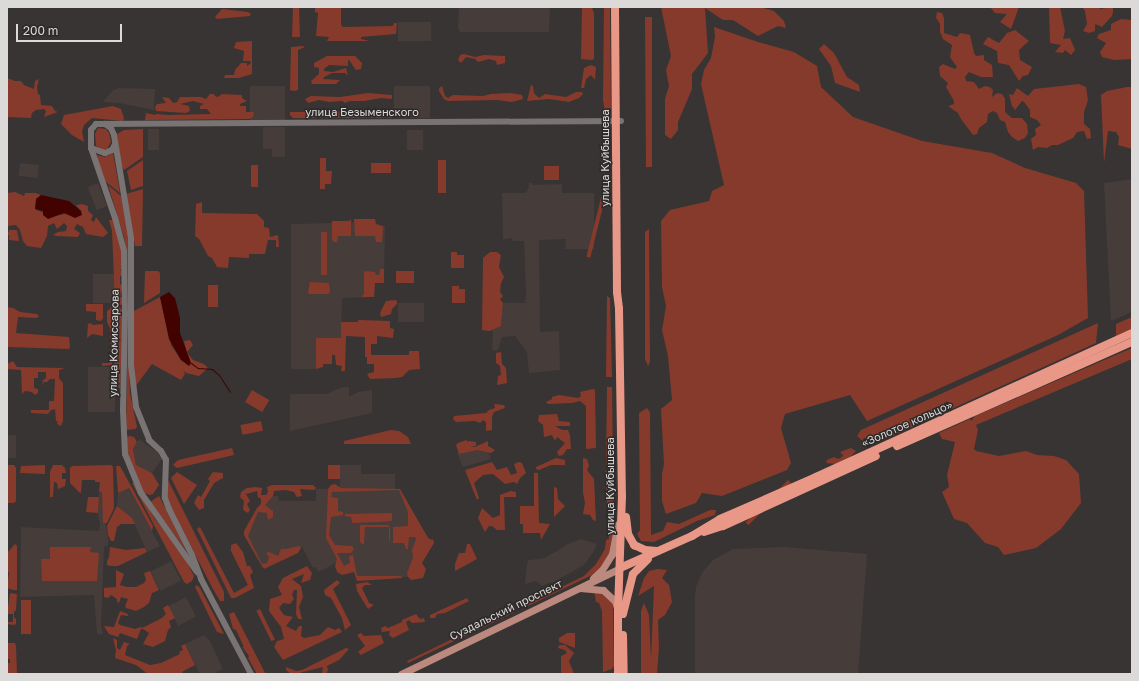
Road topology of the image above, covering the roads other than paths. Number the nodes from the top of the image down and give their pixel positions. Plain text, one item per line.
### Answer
1 (615, 7) edge
2 (620, 7) edge
3 (618, 121) junction
4 (104, 124) junction
5 (123, 125) junction
6 (114, 135) junction
7 (115, 144) junction
8 (91, 148) junction
9 (1132, 333) edge
10 (1132, 342) edge
11 (622, 496) junction
12 (692, 536) junction
13 (658, 551) junction
14 (620, 568) junction
15 (198, 572) junction
16 (589, 582) junction
17 (577, 588) junction
18 (620, 613) junction
19 (251, 674) edge
20 (401, 674) edge
21 (618, 674) edge
22 (624, 674) edge

1 - 3 highway, улица Куйбышева
2 - 3 highway, улица Куйбышева
3 - 5 main road, улица Безыменского
3 - 11 highway, улица Куйбышева
4 - 5 main road, улица Безыменского
4 - 6 main road
4 - 8 main road, улица Комиссарова
5 - 6 main road
6 - 7 main road
7 - 8 main road
7 - 15 main road, улица Комиссарова
8 - 15 main road, улица Комиссарова
9 - 12 highway, «Золотое кольцо»
10 - 12 highway, «Золотое кольцо»
11 - 13 highway
11 - 14 highway, улица Куйбышева
11 - 16 main road
12 - 13 highway, «Золотое кольцо»
13 - 14 highway, «Золотое кольцо»
13 - 18 highway
14 - 16 main road, Суздальский проспект
14 - 18 highway, улица Куйбышева
15 - 19 main road, улица Комиссарова
16 - 17 main road, Суздальский проспект
17 - 18 main road
17 - 20 main road, Суздальский проспект
18 - 21 highway
18 - 22 highway

